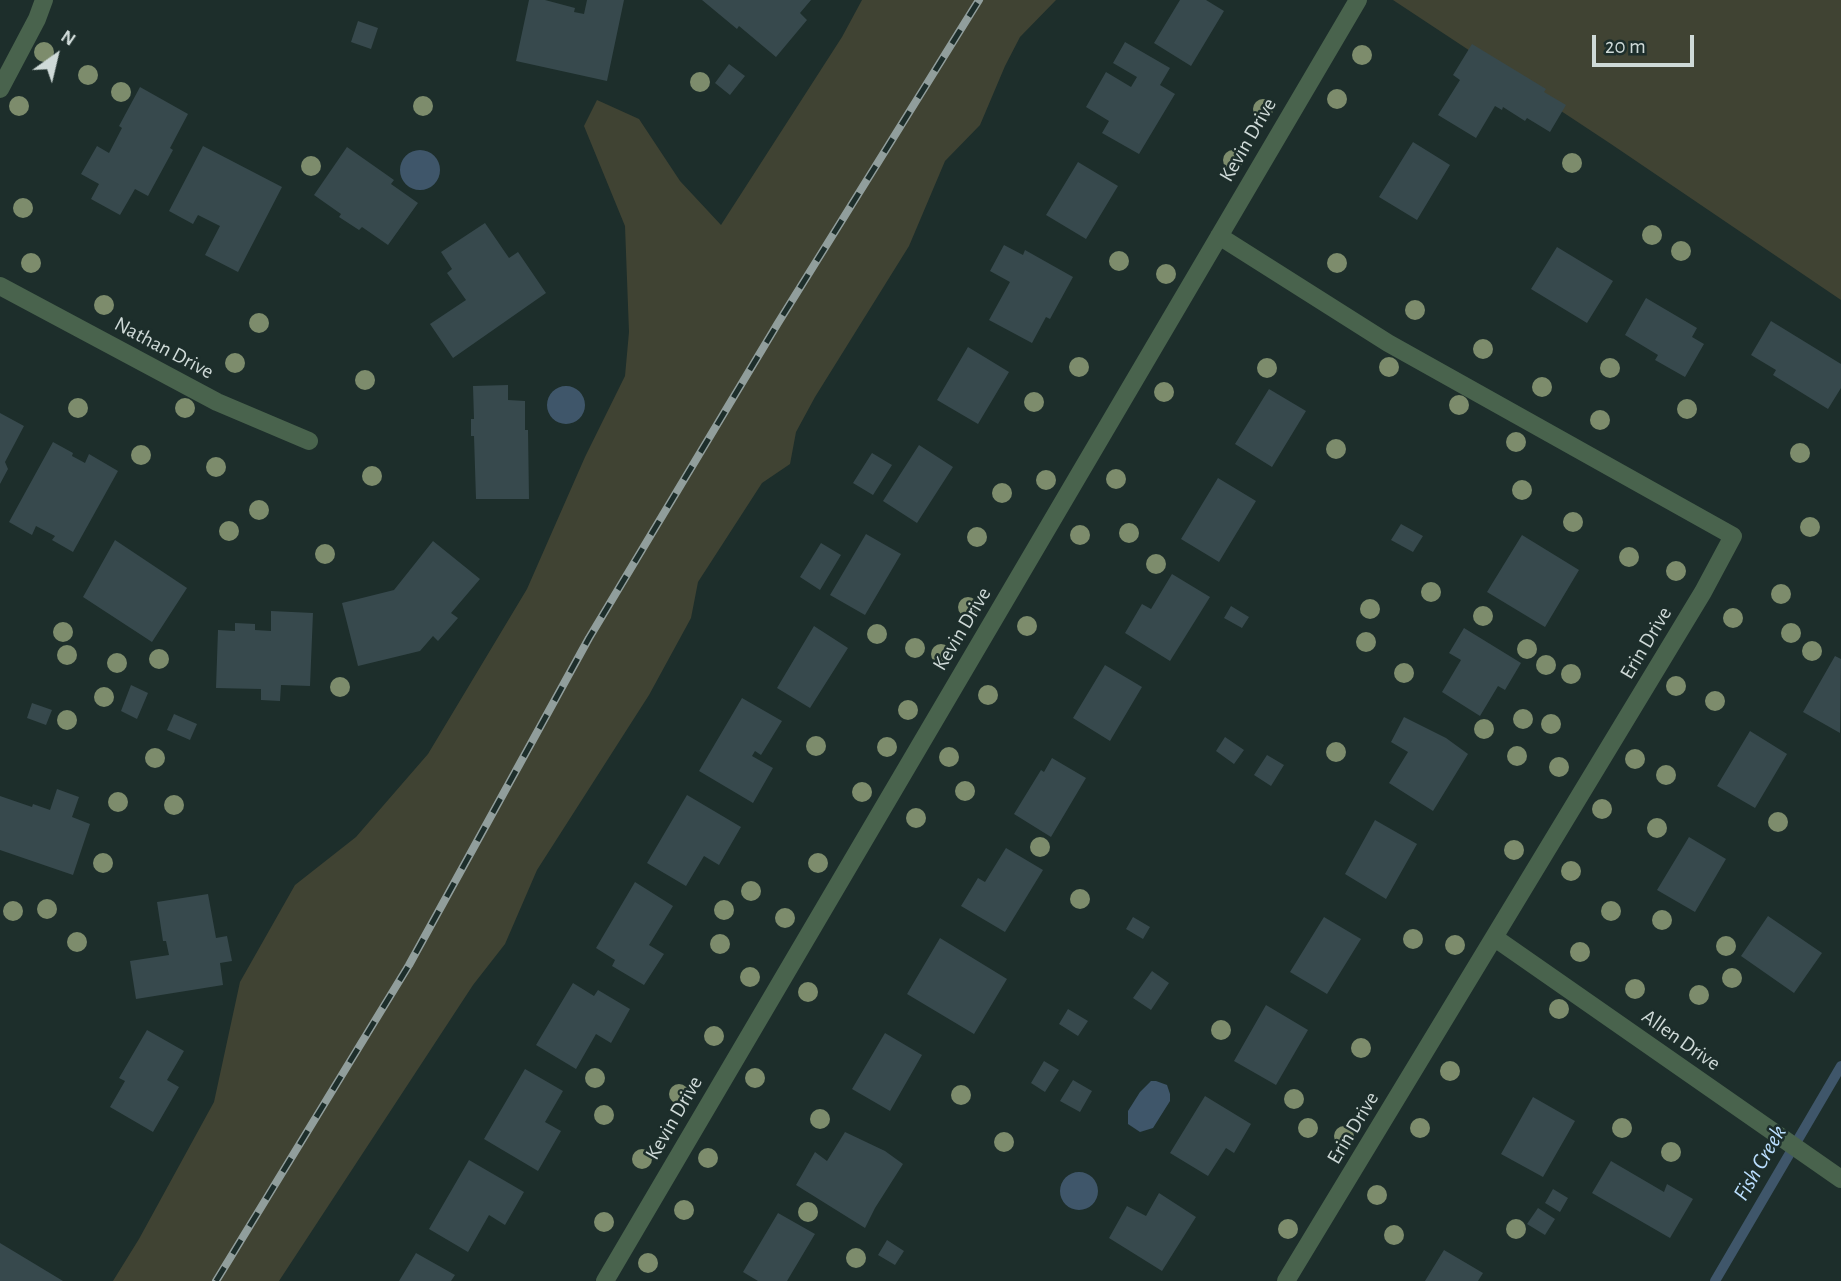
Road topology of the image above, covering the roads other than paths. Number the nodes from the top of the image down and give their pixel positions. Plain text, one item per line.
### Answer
1 (44, 0) edge
2 (1358, 0) edge
3 (0, 89) edge
4 (1219, 236) junction
5 (0, 286) edge
6 (309, 442) dead end
7 (1495, 938) junction
8 (1841, 1179) edge
9 (605, 1281) edge
10 (1286, 1281) edge

1 - 3 street
2 - 4 street, Kevin Drive
4 - 7 street, Erin Drive
4 - 9 street, Kevin Drive
5 - 6 street, Nathan Drive
7 - 8 street, Allen Drive
7 - 10 street, Erin Drive

